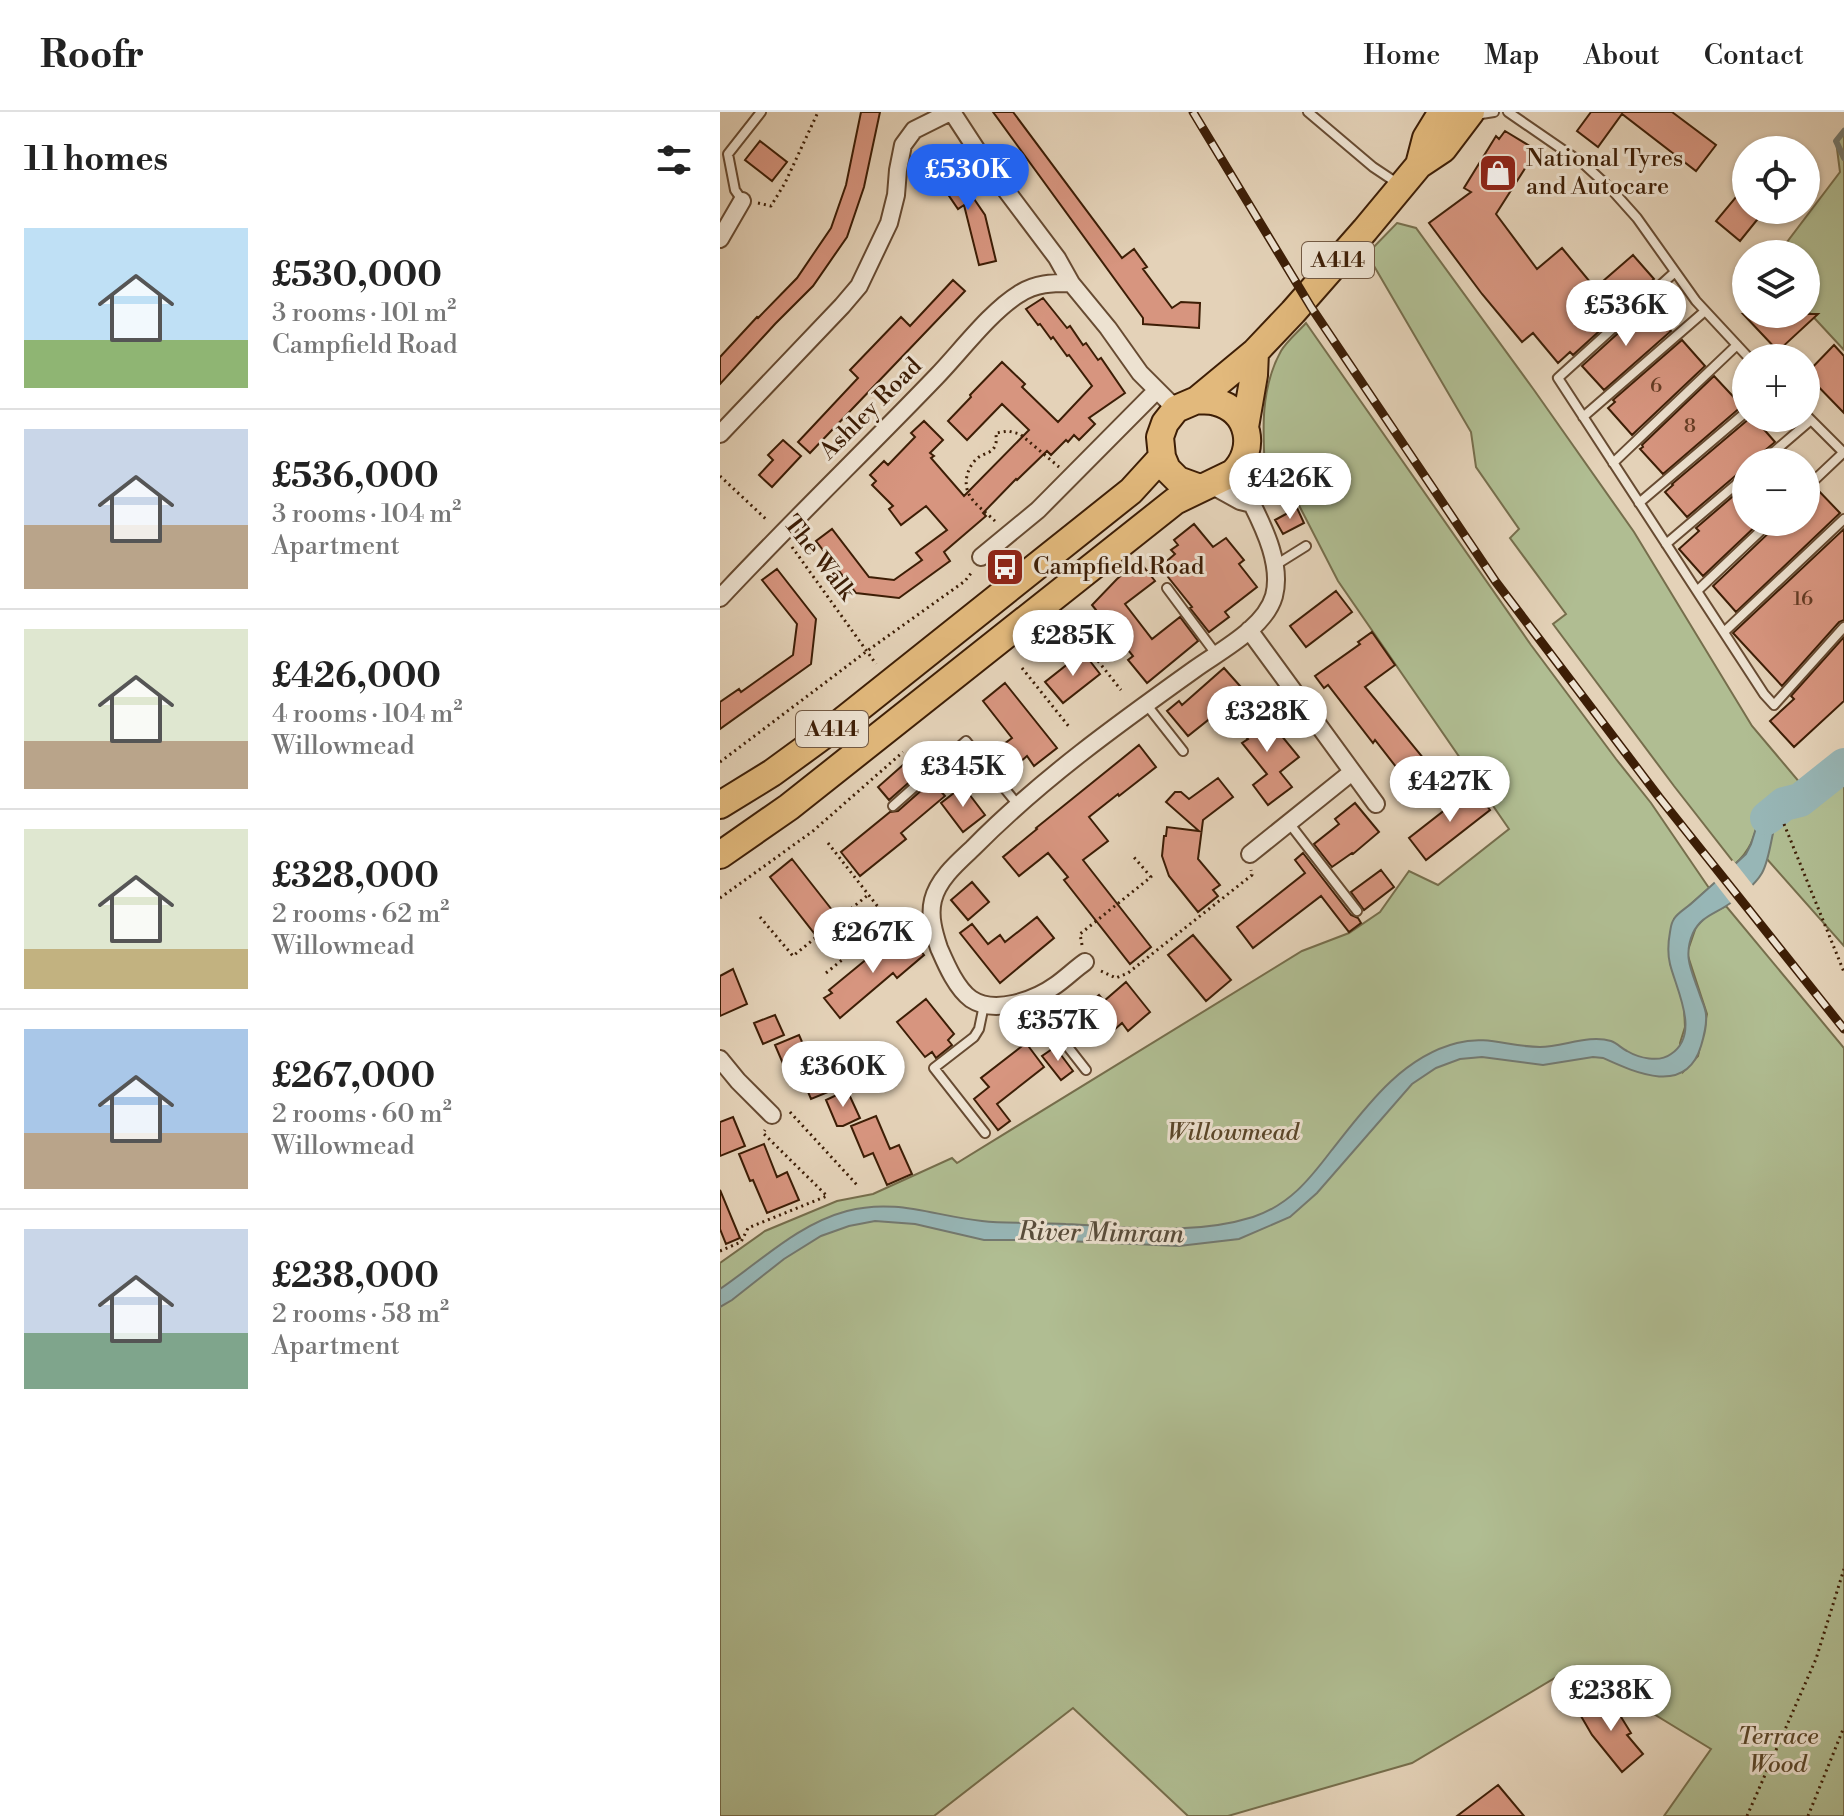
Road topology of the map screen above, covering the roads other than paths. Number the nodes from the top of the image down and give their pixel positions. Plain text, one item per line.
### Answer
1 (761, 112) edge
2 (951, 112) edge
3 (1308, 112) edge
4 (1442, 112) edge
5 (1508, 112) edge
6 (1478, 114) edge
7 (1419, 165) junction
8 (1401, 186) junction
9 (742, 201) joint
10 (720, 239) edge
11 (1675, 272) junction
12 (1071, 283) junction
13 (1705, 311) junction
14 (1736, 344) edge
15 (1732, 350) edge
16 (1255, 352) junction
17 (1157, 390) junction
18 (1186, 405) junction
19 (1583, 417) junction
20 (724, 423) edge
21 (1732, 424) edge
22 (1245, 427) junction
23 (1820, 429) edge
24 (1794, 432) edge
25 (1777, 448) edge
26 (1844, 453) edge
27 (1246, 455) junction
28 (1162, 457) junction
29 (1613, 463) junction
30 (1820, 475) edge
31 (1205, 487) junction
32 (1732, 488) edge
33 (1639, 503) junction
34 (1252, 504) junction
35 (1844, 519) edge
36 (1755, 536) edge
37 (1666, 544) junction
38 (1306, 546) dead end
39 (981, 557) road end
40 (1274, 566) junction
41 (1167, 588) dead end
42 (1697, 591) junction
43 (720, 598) edge
44 (1844, 627) edge
45 (1249, 630) junction
46 (1724, 632) junction
47 (1216, 654) junction
48 (1146, 704) junction
49 (1183, 751) dead end
50 (1352, 772) junction
51 (1376, 804) dead end
52 (720, 805) edge
53 (1018, 805) junction
54 (893, 806) dead end
55 (1289, 823) junction
56 (1250, 854) road end
57 (720, 855) edge
58 (1357, 911) dead end
59 (1085, 962) road end
60 (1033, 998) junction
61 (984, 1005) junction
62 (720, 1059) edge
63 (1086, 1070) dead end
64 (772, 1115) road end
65 (985, 1133) dead end

1 - 9 lane
2 - 12 street
2 - 20 street
3 - 8 lane
4 - 7 highway, A414
5 - 11 lane
6 - 7 highway, A414
7 - 8 highway, A414
8 - 16 highway, A414
9 - 10 street
11 - 13 lane
11 - 19 lane
12 - 17 street
12 - 43 street, Ashley Road
13 - 14 lane
13 - 19 lane
15 - 29 lane
16 - 18 highway, A414
16 - 22 highway
17 - 18 street
17 - 39 street
18 - 22 highway
18 - 28 highway
19 - 29 lane
21 - 33 lane
22 - 27 highway
23 - 26 lane
24 - 25 lane
26 - 30 lane
27 - 31 highway
27 - 34 street
28 - 31 highway
28 - 52 highway, A414
29 - 33 lane
31 - 34 street
31 - 57 highway, A414
32 - 37 lane
33 - 37 lane
34 - 40 street
35 - 46 lane
36 - 42 lane
37 - 42 lane
38 - 40 lane
40 - 45 street
41 - 47 lane
42 - 46 lane
44 - 46 lane
45 - 47 street
45 - 50 street
47 - 48 street
48 - 49 lane
48 - 53 street
50 - 51 street
50 - 55 street
53 - 54 lane
53 - 61 street
55 - 56 street
55 - 58 lane
59 - 60 street
60 - 61 street
60 - 63 lane
61 - 65 lane
62 - 64 street

